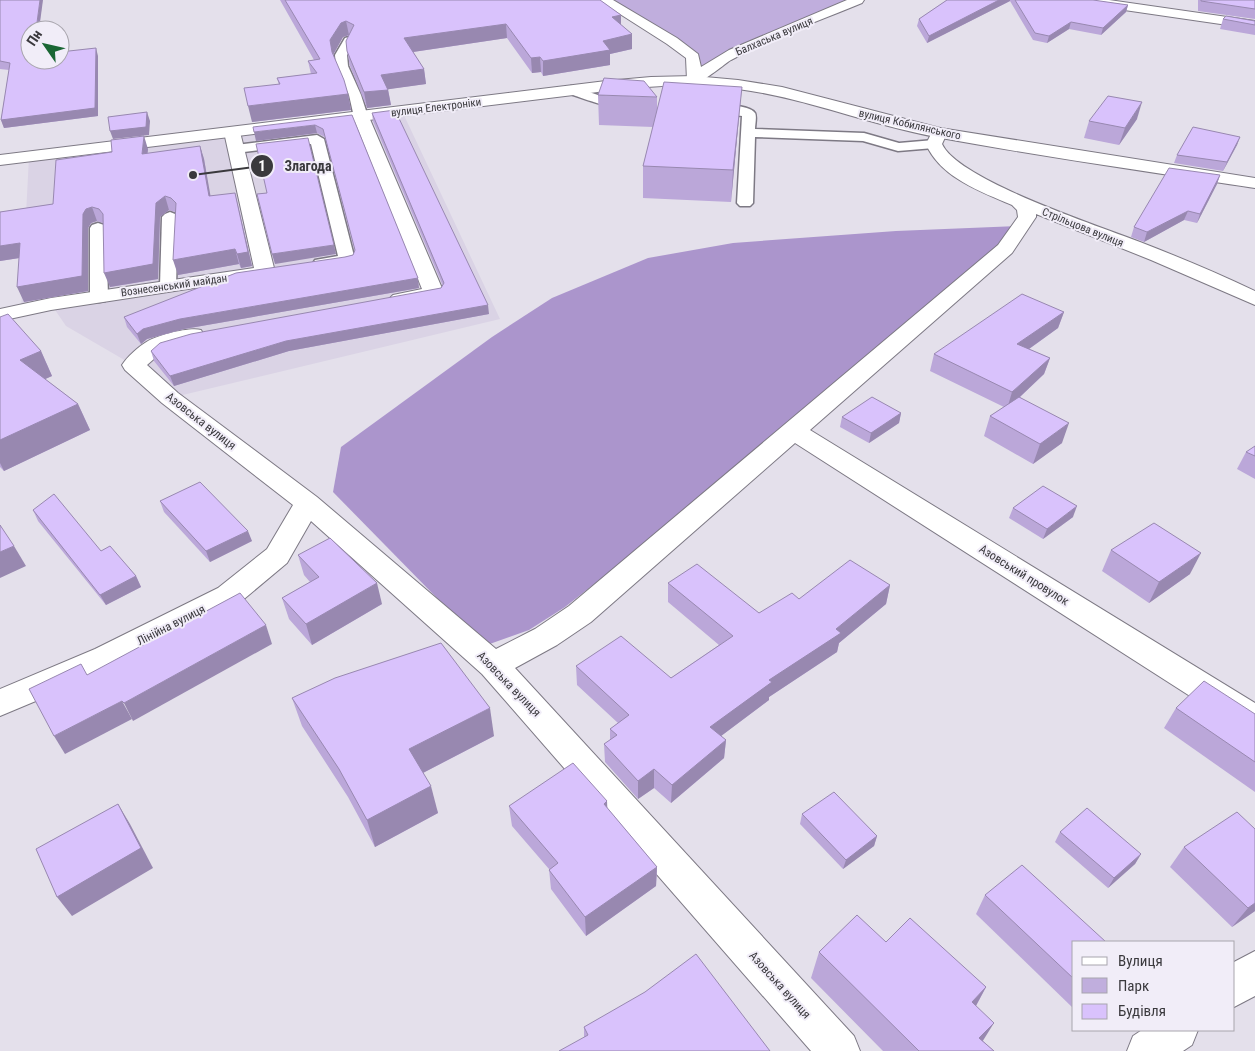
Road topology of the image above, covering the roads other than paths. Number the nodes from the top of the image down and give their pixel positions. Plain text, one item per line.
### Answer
1 (604, 0) edge
2 (858, 0) edge
3 (1083, 0) edge
4 (1255, 24) edge
5 (349, 40) edge
6 (694, 80) junction
7 (571, 90) junction
8 (644, 104) edge
9 (698, 107) edge
10 (361, 116) junction
11 (749, 133) junction
12 (937, 138) junction
13 (234, 141) junction
14 (0, 160) edge
15 (1255, 183) edge
16 (1018, 200) junction
17 (745, 203) dead end
18 (170, 217) dead end
19 (98, 228) dead end
20 (311, 265) edge
21 (168, 286) junction
22 (99, 297) junction
23 (1255, 299) edge
24 (385, 302) edge
25 (0, 316) edge
26 (211, 332) edge
27 (793, 430) junction
28 (308, 503) junction
29 (494, 665) junction
30 (0, 702) edge
31 (1255, 720) edge
32 (1255, 971) edge
33 (1235, 986) edge
34 (1176, 1031) edge
35 (839, 1051) edge
36 (1148, 1051) edge

1 - 6 street
2 - 6 street, Балхаська вулиця
3 - 4 street
5 - 10 lane
6 - 7 street, вулиця Електроніки
6 - 12 street, вулиця Кобилянського
7 - 8 lane
7 - 10 street, вулиця Електроніки
9 - 11 lane
10 - 13 street, вулиця Електроніки
10 - 24 street
11 - 12 lane
11 - 17 lane
12 - 15 street, вулиця Кобилянського
12 - 16 street, Стрільцова вулиця
13 - 14 street, вулиця Електроніки
13 - 20 lane
13 - 21 street, Вознесенський майдан
16 - 23 street, Стрільцова вулиця
16 - 27 street
18 - 21 lane
19 - 22 lane
21 - 22 street, Вознесенський майдан
22 - 25 street, Вознесенський майдан
26 - 28 street, Азовська вулиця
27 - 29 street
27 - 31 street, Азовський провулок
28 - 29 street, Азовська вулиця
28 - 30 street, Лінійна вулиця
29 - 35 street, Азовська вулиця
32 - 33 street
34 - 36 street

